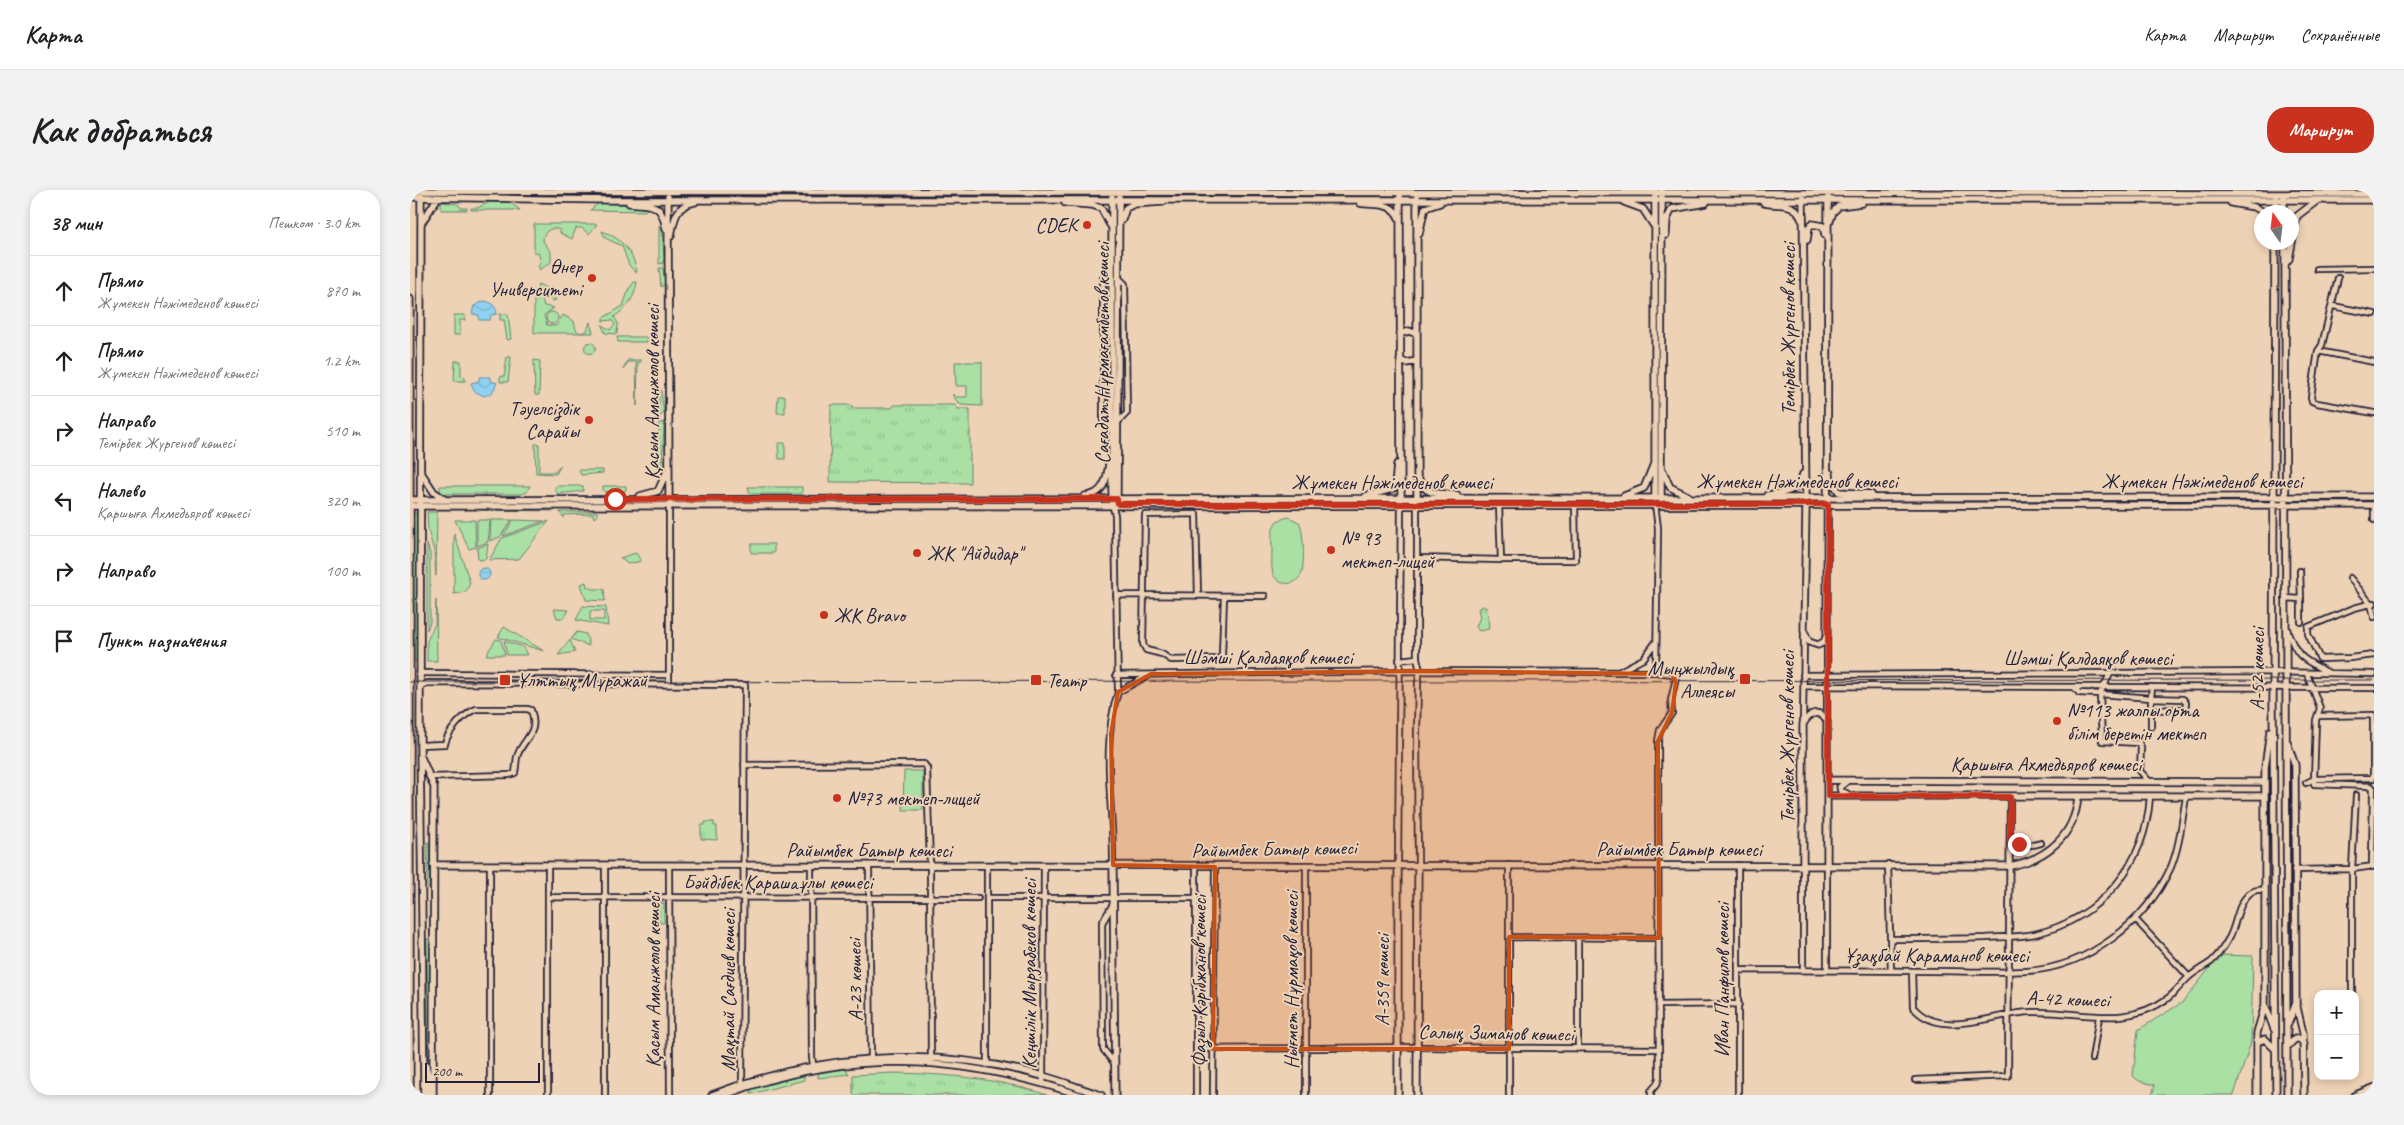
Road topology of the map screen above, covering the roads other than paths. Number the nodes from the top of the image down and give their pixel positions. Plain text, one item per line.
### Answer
1 (410, 191) edge
2 (668, 191) edge
3 (811, 191) edge
4 (870, 191) edge
5 (934, 191) edge
6 (1038, 192) edge
7 (1803, 192) edge
8 (2072, 192) edge
9 (421, 193) edge
10 (1112, 194) edge
11 (1119, 194) edge
12 (2276, 194) edge
13 (2374, 194) edge
14 (1400, 195) edge
15 (1417, 195) edge
16 (1655, 195) edge
17 (1662, 195) edge
18 (1828, 195) edge
19 (2316, 195) edge
20 (2284, 196) junction
21 (410, 197) edge
22 (1979, 197) junction
23 (1646, 198) junction
24 (437, 199) junction
25 (668, 199) junction
26 (610, 200) junction
27 (724, 200) junction
28 (811, 200) junction
29 (1051, 200) junction
30 (1170, 200) junction
31 (1350, 200) junction
32 (1455, 200) junction
33 (1713, 200) junction
34 (1752, 200) junction
35 (1803, 200) junction
36 (1878, 200) junction
37 (2224, 200) junction
38 (2374, 200) edge
39 (1620, 201) junction
40 (2284, 205) edge
41 (2254, 207) edge
42 (1400, 221) junction
43 (1803, 222) junction
44 (421, 224) junction
45 (1828, 228) junction
46 (1655, 229) junction
47 (1112, 238) junction
48 (1417, 239) junction
49 (669, 247) junction
50 (1662, 247) junction
51 (1119, 249) junction
52 (2275, 250) edge
53 (2284, 250) edge
54 (2285, 264) junction
55 (1803, 267) junction
56 (2374, 268) edge
57 (1828, 269) junction
58 (2318, 270) dead end
59 (1118, 277) junction
60 (2338, 278) dead end
61 (410, 299) edge
62 (2333, 306) junction
63 (2374, 314) edge
64 (1400, 334) junction
65 (1417, 334) junction
66 (2318, 352) junction
67 (1400, 360) junction
68 (1417, 361) junction
69 (2374, 362) edge
70 (2374, 413) edge
71 (1117, 423) junction
72 (1111, 440) junction
73 (1400, 452) junction
74 (669, 459) junction
75 (1655, 462) junction
76 (1827, 462) junction
77 (1805, 465) junction
78 (1662, 467) junction
79 (421, 472) junction
80 (1417, 475) junction
81 (411, 484) edge
82 (1878, 497) junction
83 (2275, 497) junction
84 (2286, 497) junction
85 (2374, 497) edge
86 (1354, 498) junction
87 (1469, 498) junction
88 (1619, 498) junction
89 (1692, 498) junction
90 (1754, 498) junction
91 (445, 499) junction
92 (626, 499) junction
93 (1058, 499) junction
94 (1417, 501) junction
95 (1658, 501) junction
96 (1805, 501) junction
97 (1828, 501) junction
98 (669, 502) junction
99 (1115, 502) junction
100 (1401, 502) junction
101 (411, 503) edge
102 (420, 503) junction
103 (1575, 504) junction
104 (1500, 505) junction
105 (2273, 505) junction
106 (2286, 505) junction
107 (2374, 505) edge
108 (2374, 520) edge
109 (1417, 558) junction
110 (1501, 560) junction
111 (2300, 571) dead end
112 (2350, 578) dead end
113 (1116, 595) junction
114 (1143, 595) junction
115 (1198, 596) junction
116 (1224, 596) junction
117 (1265, 596) dead end
118 (2285, 598) junction
119 (2301, 599) junction
120 (2372, 604) edge
121 (2374, 617) edge
122 (2284, 621) junction
123 (2301, 622) dead end
124 (1804, 631) junction
125 (1827, 636) junction
126 (1657, 641) junction
127 (2374, 655) edge
128 (1417, 658) junction
129 (1399, 660) junction
130 (1420, 671) junction
131 (1398, 672) junction
132 (1617, 672) junction
133 (1656, 672) junction
134 (2273, 672) junction
135 (410, 673) edge
136 (422, 673) junction
137 (2286, 673) junction
138 (1151, 674) junction
139 (2110, 674) junction
140 (2307, 674) junction
141 (2330, 674) junction
142 (2374, 674) edge
143 (669, 675) junction
144 (1116, 675) junction
145 (1803, 675) junction
146 (1828, 675) junction
147 (669, 684) junction
148 (410, 686) edge
149 (421, 686) junction
150 (1805, 686) junction
151 (1827, 686) junction
152 (2074, 687) junction
153 (2106, 687) junction
154 (2152, 687) junction
155 (2273, 687) junction
156 (2285, 687) junction
157 (2312, 688) junction
158 (2374, 688) edge
159 (1118, 692) junction
160 (2100, 694) junction
161 (2151, 698) junction
162 (2273, 704) junction
163 (2151, 710) junction
164 (2319, 716) junction
165 (1827, 721) junction
166 (1803, 724) junction
167 (2152, 727) dead end
168 (2286, 736) junction
169 (420, 745) junction
170 (410, 752) edge
171 (420, 755) junction
172 (410, 759) edge
173 (744, 764) junction
174 (431, 778) junction
175 (1828, 780) junction
176 (1852, 780) junction
177 (2148, 780) junction
178 (2246, 782) junction
179 (2265, 782) junction
180 (2295, 782) junction
181 (2314, 782) junction
182 (1854, 795) junction
183 (2356, 795) dead end
184 (1828, 796) junction
185 (2150, 796) junction
186 (2186, 796) junction
187 (2244, 796) junction
188 (2265, 796) junction
189 (2010, 797) junction
190 (2078, 797) junction
191 (2010, 844) junction
192 (2041, 844) dead end
193 (1398, 864) junction
194 (1803, 864) junction
195 (1827, 864) junction
196 (1888, 864) junction
197 (433, 865) junction
198 (490, 865) junction
199 (605, 865) junction
200 (669, 865) junction
201 (1306, 865) junction
202 (1418, 865) junction
203 (1509, 865) junction
204 (1738, 865) junction
205 (548, 866) junction
206 (744, 866) junction
207 (811, 866) junction
208 (869, 866) junction
209 (930, 866) junction
210 (987, 866) junction
211 (1044, 866) junction
212 (1113, 866) junction
213 (1658, 866) junction
214 (2010, 866) junction
215 (1196, 867) junction
216 (1215, 867) junction
217 (2373, 867) edge
218 (2352, 869) junction
219 (2294, 870) junction
220 (2264, 890) junction
221 (548, 897) junction
222 (605, 897) junction
223 (669, 897) junction
224 (810, 897) junction
225 (869, 897) junction
226 (744, 898) junction
227 (930, 898) junction
228 (978, 898) dead end
229 (987, 898) junction
230 (1044, 898) junction
231 (1196, 898) junction
232 (1114, 900) junction
233 (2135, 919) junction
234 (1509, 936) junction
235 (2010, 937) junction
236 (1578, 938) junction
237 (1659, 938) junction
238 (1892, 939) junction
239 (2286, 960) junction
240 (2275, 961) junction
241 (1738, 970) junction
242 (1803, 970) junction
243 (1827, 970) junction
244 (1892, 971) junction
245 (1912, 971) junction
246 (2010, 971) junction
247 (2265, 974) junction
248 (2296, 976) junction
249 (2189, 977) junction
250 (2352, 990) edge
251 (2296, 1003) junction
252 (1739, 1004) junction
253 (1659, 1005) junction
254 (2265, 1005) junction
255 (2008, 1013) junction
256 (2099, 1017) junction
257 (2286, 1028) junction
258 (2275, 1033) junction
259 (2257, 1042) junction
260 (2304, 1044) junction
261 (1417, 1047) junction
262 (2287, 1047) junction
263 (1306, 1048) junction
264 (1398, 1048) junction
265 (1196, 1049) junction
266 (1213, 1049) junction
267 (1509, 1049) junction
268 (1658, 1049) junction
269 (2275, 1049) junction
270 (1578, 1050) junction
271 (423, 1056) junction
272 (2092, 1059) dead end
273 (871, 1061) junction
274 (931, 1061) junction
275 (1115, 1064) junction
276 (814, 1067) junction
277 (987, 1067) junction
278 (1043, 1079) junction
279 (1915, 1080) dead end
280 (742, 1083) junction
281 (2374, 1087) edge
282 (410, 1095) edge
283 (424, 1095) edge
284 (428, 1095) edge
285 (433, 1095) edge
286 (490, 1095) edge
287 (548, 1095) edge
288 (605, 1095) edge
289 (670, 1095) edge
290 (712, 1095) edge
291 (725, 1095) edge
292 (1080, 1095) edge
293 (1100, 1095) edge
294 (1115, 1095) edge
295 (1196, 1095) edge
296 (1214, 1095) edge
297 (1306, 1095) edge
298 (1398, 1095) edge
299 (1417, 1095) edge
300 (1509, 1095) edge
301 (1651, 1095) edge
302 (1738, 1095) edge
303 (2257, 1095) edge
304 (2276, 1095) edge
305 (2287, 1095) edge
306 (2304, 1095) edge
307 (2354, 1095) edge

1 - 9 street
2 - 3 street
2 - 9 street
2 - 25 street, Қасым Аманжолов көшесі
3 - 4 street
3 - 28 street
4 - 5 street
5 - 6 street
6 - 10 street
7 - 17 street
7 - 18 street
7 - 35 street, Темірбек Жүргенов көшесі
8 - 12 street
8 - 22 street
9 - 21 street
9 - 24 street
9 - 44 street
10 - 11 street
10 - 29 street
10 - 47 street, Сағадат Нұрмағамбетов көшесі
11 - 14 street
11 - 30 street
11 - 51 street, Сағадат Нұрмағамбетов көшесі
12 - 20 street
12 - 37 street
13 - 19 street
14 - 15 street
14 - 31 street
14 - 42 street
15 - 23 street
15 - 32 street
15 - 48 street
16 - 17 street
16 - 23 street
16 - 46 street
17 - 33 street
17 - 50 street
18 - 22 street
18 - 35 street
18 - 36 street
18 - 45 street, Темірбек Жүргенов көшесі
19 - 20 street
19 - 38 street
19 - 54 street
20 - 40 street
22 - 36 street
22 - 37 street
23 - 39 street
24 - 26 street
24 - 44 street
25 - 26 street
25 - 27 street
25 - 49 street, Қасым Аманжолов көшесі
26 - 49 street
27 - 28 street
27 - 49 street
28 - 29 street
29 - 47 street
30 - 31 street
30 - 51 street
31 - 42 street
32 - 39 street
32 - 48 street
33 - 34 street
33 - 50 street
34 - 35 street
34 - 43 street
35 - 43 street, Темірбек Жүргенов көшесі
36 - 45 street
37 - 41 street
39 - 46 street
42 - 64 street
43 - 55 street, Темірбек Жүргенов көшесі
44 - 79 street
45 - 57 street, Темірбек Жүргенов көшесі
46 - 75 street
47 - 72 street, Сағадат Нұрмағамбетов көшесі
48 - 65 street
49 - 74 street, Қасым Аманжолов көшесі
50 - 78 street
51 - 59 street, Сағадат Нұрмағамбетов көшесі
52 - 83 street, А-52 көшесі
53 - 54 street, А-52 көшесі
54 - 84 street, А-52 көшесі
55 - 57 street
55 - 77 street, Темірбек Жүргенов көшесі
56 - 58 street
57 - 76 street, Темірбек Жүргенов көшесі
59 - 71 street, Сағадат Нұрмағамбетов көшесі
59 - 71 street
60 - 62 street
61 - 81 street
62 - 63 street
62 - 66 street
64 - 65 street
64 - 67 street
65 - 68 street
66 - 69 street
66 - 70 street
67 - 68 street
67 - 73 street
68 - 80 street
71 - 99 street, Сағадат Нұрмағамбетов көшесі
72 - 93 street
72 - 99 street, Сағадат Нұрмағамбетов көшесі
73 - 86 street
73 - 100 street
74 - 92 street
74 - 98 street, Қасым Аманжолов көшесі
75 - 88 street
75 - 95 street
76 - 82 street
76 - 97 street, Темірбек Жүргенов көшесі
77 - 90 street
77 - 96 street, Темірбек Жүргенов көшесі
78 - 89 street
78 - 95 street
79 - 91 street
79 - 102 street
80 - 87 street
80 - 94 street
81 - 101 street
82 - 83 street, Жұмекен Нәжімеденов көшесі
82 - 97 street, Жұмекен Нәжімеденов көшесі
83 - 84 street, Жұмекен Нәжімеденов көшесі
83 - 105 street, А-52 көшесі
84 - 85 street, Жұмекен Нәжімеденов көшесі
84 - 106 street, А-52 көшесі
86 - 99 street, Жұмекен Нәжімеденов көшесі
86 - 100 street, Жұмекен Нәжімеденов көшесі
87 - 88 street, Жұмекен Нәжімеденов көшесі
87 - 94 street, Жұмекен Нәжімеденов көшесі
88 - 95 street, Жұмекен Нәжімеденов көшесі
89 - 90 street, Жұмекен Нәжімеденов көшесі
89 - 95 street, Жұмекен Нәжімеденов көшесі
90 - 96 street, Жұмекен Нәжімеденов көшесі
91 - 92 street, Жұмекен Нәжімеденов көшесі
91 - 102 street, Жұмекен Нәжімеденов көшесі
92 - 98 street, Жұмекен Нәжімеденов көшесі
93 - 98 street, Жұмекен Нәжімеденов көшесі
93 - 99 street, Жұмекен Нәжімеденов көшесі
94 - 100 street, Жұмекен Нәжімеденов көшесі
94 - 104 street, Жұмекен Нәжімеденов көшесі
94 - 109 street
95 - 96 street, Жұмекен Нәжімеденов көшесі
95 - 103 street, Жұмекен Нәжімеденов көшесі
95 - 126 street
96 - 97 street, Жұмекен Нәжімеденов көшесі
96 - 124 street, Темірбек Жүргенов көшесі
97 - 105 street, Жұмекен Нәжімеденов көшесі
97 - 125 street, Темірбек Жүргенов көшесі
98 - 99 street, Жұмекен Нәжімеденов көшесі
98 - 102 street, Жұмекен Нәжімеденов көшесі
98 - 143 street, Қасым Аманжолов көшесі
99 - 100 street, Жұмекен Нәжімеденов көшесі
99 - 113 street, Сағадат Нұрмағамбетов көшесі
100 - 129 street
101 - 102 street, Жұмекен Нәжімеденов көшесі
101 - 135 street
102 - 136 street
103 - 104 street, Жұмекен Нәжімеденов көшесі
103 - 110 street
104 - 110 street
105 - 106 street, Жұмекен Нәжімеденов көшесі
105 - 134 street, А-52 көшесі
106 - 107 street, Жұмекен Нәжімеденов көшесі
106 - 118 street, А-52 көшесі
107 - 108 street
109 - 110 street
109 - 128 street
111 - 119 street
112 - 120 street
113 - 114 street
113 - 144 street, Сағадат Нұрмағамбетов көшесі
114 - 115 street
114 - 115 street
114 - 116 street
115 - 116 street
116 - 117 street
118 - 119 street
118 - 122 street, А-52 көшесі
119 - 123 street
120 - 121 street
120 - 127 street
122 - 137 street, А-52 көшесі
122 - 141 street
124 - 125 street
124 - 145 street, Темірбек Жүргенов көшесі
125 - 146 street, Темірбек Жүргенов көшесі
126 - 132 street
126 - 133 street
128 - 129 street
128 - 130 street
129 - 131 street
130 - 131 street, Шәмші Қалдаяқов көшесі
130 - 132 street, Шәмші Қалдаяқов көшесі
130 - 202 street
131 - 138 street, Шәмші Қалдаяқов көшесі
131 - 193 street
132 - 133 street, Шәмші Қалдаяқов көшесі
133 - 213 street
134 - 137 street, Шәмші Қалдаяқов көшесі
134 - 139 street, Шәмші Қалдаяқов көшесі
134 - 155 street, А-52 көшесі
135 - 136 street
135 - 148 street
136 - 143 street
136 - 149 street
137 - 140 street, Шәмші Қалдаяқов көшесі
137 - 156 street, А-52 көшесі
138 - 144 street, Шәмші Қалдаяқов көшесі
138 - 159 street
139 - 146 street, Шәмші Қалдаяқов көшесі
139 - 153 street
140 - 141 street, Шәмші Қалдаяқов көшесі
140 - 157 street
141 - 142 street, Шәмші Қалдаяқов көшесі
143 - 147 street, Қасым Аманжолов көшесі
144 - 159 street, Сағадат Нұрмағамбетов көшесі
145 - 146 street, Шәмші Қалдаяқов көшесі
145 - 150 street, Темірбек Жүргенов көшесі
146 - 151 street, Темірбек Жүргенов көшесі
147 - 149 street
147 - 173 street, Мақтай Сағдиев көшесі
148 - 149 street
148 - 170 street
149 - 169 street
150 - 151 street, Шәмші Қалдаяқов көшесі
150 - 166 street, Темірбек Жүргенов көшесі
151 - 152 street, Шәмші Қалдаяқов көшесі
151 - 165 street, Темірбек Жүргенов көшесі
152 - 153 street, Шәмші Қалдаяқов көшесі
152 - 160 street
153 - 154 street, Шәмші Қалдаяқов көшесі
153 - 160 street
154 - 155 street, Шәмші Қалдаяқов көшесі
154 - 161 street
155 - 156 street, Шәмші Қалдаяқов көшесі
155 - 162 street, А-52 көшесі
156 - 157 street, Шәмші Қалдаяқов көшесі
156 - 168 street, А-52 көшесі
157 - 158 street, Шәмші Қалдаяқов көшесі
157 - 164 street
159 - 212 street
160 - 161 street
160 - 177 street
161 - 163 street
161 - 163 street
162 - 179 street
162 - 240 street, А-52 көшесі
163 - 167 street
164 - 181 street
164 - 181 street
165 - 166 street
165 - 175 street, Темірбек Жүргенов көшесі
166 - 194 street, Темірбек Жүргенов көшесі
168 - 180 street
168 - 239 street, А-52 көшесі
169 - 171 street
169 - 174 street
170 - 172 street
171 - 174 street
171 - 271 street
172 - 282 street
173 - 206 street, Мақтай Сағдиев көшесі
173 - 209 street
174 - 197 street
175 - 176 street, Қаршыға Ахмедьяров көшесі
175 - 184 street, Темірбек Жүргенов көшесі
176 - 177 street, Қаршыға Ахмедьяров көшесі
176 - 182 street
177 - 178 street, Қаршыға Ахмедьяров көшесі
178 - 179 street, Қаршыға Ахмедьяров көшесі
178 - 187 street
179 - 188 street
180 - 181 street
180 - 219 street
181 - 217 street
182 - 184 street, Қаршыға Ахмедьяров көшесі
182 - 189 street, Қаршыға Ахмедьяров көшесі
183 - 218 street
184 - 195 street, Темірбек Жүргенов көшесі
185 - 186 street, Қаршыға Ахмедьяров көшесі
185 - 190 street, Қаршыға Ахмедьяров көшесі
185 - 235 street
186 - 187 street, Қаршыға Ахмедьяров көшесі
186 - 233 street, Ұзақбай Қараманов көшесі
187 - 188 street, Қаршыға Ахмедьяров көшесі
188 - 220 street
189 - 190 street, Қаршыға Ахмедьяров көшесі
189 - 191 street
190 - 214 street, Райымбек Батыр көшесі
191 - 192 street
191 - 214 street
193 - 201 street, Райымбек Батыр көшесі
193 - 202 street, Райымбек Батыр көшесі
193 - 264 street, А-359 көшесі
194 - 195 street, Райымбек Батыр көшесі
194 - 204 street, Райымбек Батыр көшесі
194 - 242 street, Темірбек Жүргенов көшесі
195 - 196 street, Райымбек Батыр көшесі
195 - 243 street, Темірбек Жүргенов көшесі
196 - 214 street, Райымбек Батыр көшесі
196 - 238 street
197 - 198 street, Райымбек Батыр көшесі
197 - 285 street
198 - 205 street, Райымбек Батыр көшесі
198 - 286 street
199 - 200 street, Райымбек Батыр көшесі
199 - 205 street, Райымбек Батыр көшесі
199 - 222 street
200 - 206 street, Райымбек Батыр көшесі
200 - 223 street, Қасым Аманжолов көшесі
201 - 216 street, Райымбек Батыр көшесі
201 - 263 street, Нығмет Нұрмақов көшесі
202 - 203 street, Райымбек Батыр көшесі
202 - 261 street
203 - 213 street, Райымбек Батыр көшесі
203 - 234 street
204 - 213 street, Райымбек Батыр көшесі
204 - 241 street, Иван Панфилов көшесі
205 - 221 street
206 - 207 street, Райымбек Батыр көшесі
206 - 226 street, Мақтай Сағдиев көшесі
207 - 208 street, Райымбек Батыр көшесі
207 - 224 street
208 - 209 street, Райымбек Батыр көшесі
208 - 225 street, А-23 көшесі
209 - 210 street, Райымбек Батыр көшесі
209 - 227 street
210 - 211 street, Райымбек Батыр көшесі
210 - 229 street
211 - 212 street, Райымбек Батыр көшесі
211 - 230 street, Кеңшілік Мырзабеков көшесі
212 - 215 street, Райымбек Батыр көшесі
212 - 232 street
213 - 237 street
214 - 235 street
215 - 216 street, Райымбек Батыр көшесі
215 - 231 street
216 - 266 street, Фазыл Кәрібжанов көшесі
217 - 218 street
218 - 219 street
218 - 250 street
219 - 248 street
220 - 247 street
220 - 249 street, А-42 көшесі
221 - 222 street, Бәйдібек Қарашаұлы көшесі
221 - 287 street
222 - 223 street, Бәйдібек Қарашаұлы көшесі
222 - 288 street
223 - 226 street, Бәйдібек Қарашаұлы көшесі
223 - 289 street, Қасым Аманжолов көшесі
224 - 225 street, Бәйдібек Қарашаұлы көшесі
224 - 226 street, Бәйдібек Қарашаұлы көшесі
224 - 276 street
225 - 227 street, Бәйдібек Қарашаұлы көшесі
225 - 273 street, А-23 көшесі
226 - 280 street, Мақтай Сағдиев көшесі
227 - 228 street, Бәйдібек Қарашаұлы көшесі
227 - 274 street
229 - 230 street
229 - 277 street
230 - 232 street
230 - 278 street, Кеңшілік Мырзабеков көшесі
231 - 232 street
231 - 265 street
232 - 275 street
232 - 275 street
233 - 246 street, Ұзақбай Қараманов көшесі
233 - 249 street
234 - 236 street
234 - 267 street
235 - 238 street
235 - 246 street
236 - 237 street
236 - 270 street
237 - 253 street
238 - 244 street
239 - 248 street
239 - 257 street, А-52 көшесі
240 - 247 street
240 - 258 street, А-52 көшесі
241 - 242 street, Ұзақбай Қараманов көшесі
241 - 252 street, Иван Панфилов көшесі
242 - 243 street, Ұзақбай Қараманов көшесі
243 - 244 street, Ұзақбай Қараманов көшесі
244 - 245 street, Ұзақбай Қараманов көшесі
245 - 246 street, Ұзақбай Қараманов көшесі
245 - 255 street, А-42 көшесі
246 - 255 street
247 - 254 street
248 - 251 street
249 - 256 street, А-42 көшесі
251 - 257 street
251 - 260 street
252 - 253 street
252 - 302 street, Иван Панфилов көшесі
253 - 268 street
254 - 258 street
254 - 259 street
255 - 256 street, А-42 көшесі
255 - 279 street
256 - 272 street
257 - 262 street, А-52 көшесі
258 - 269 street, А-52 көшесі
259 - 269 street
259 - 303 street
260 - 262 street
260 - 306 street
261 - 264 street, Салық Зиманов көшесі
261 - 267 street, Салық Зиманов көшесі
261 - 299 street
262 - 305 street, А-52 көшесі
263 - 264 street, Салық Зиманов көшесі
263 - 266 street, Салық Зиманов көшесі
263 - 297 street, Нығмет Нұрмақов көшесі
264 - 298 street, А-359 көшесі
265 - 266 street, Салық Зиманов көшесі
265 - 295 street
266 - 296 street, Фазыл Кәрібжанов көшесі
267 - 270 street, Салық Зиманов көшесі
267 - 300 street
268 - 270 street, Салық Зиманов көшесі
268 - 301 street
269 - 304 street, А-52 көшесі
271 - 283 street
271 - 284 street
273 - 274 street
273 - 276 street
274 - 277 street
275 - 294 street
276 - 280 street
276 - 291 street
277 - 278 street
278 - 292 street
278 - 293 street
280 - 290 street
281 - 307 street

